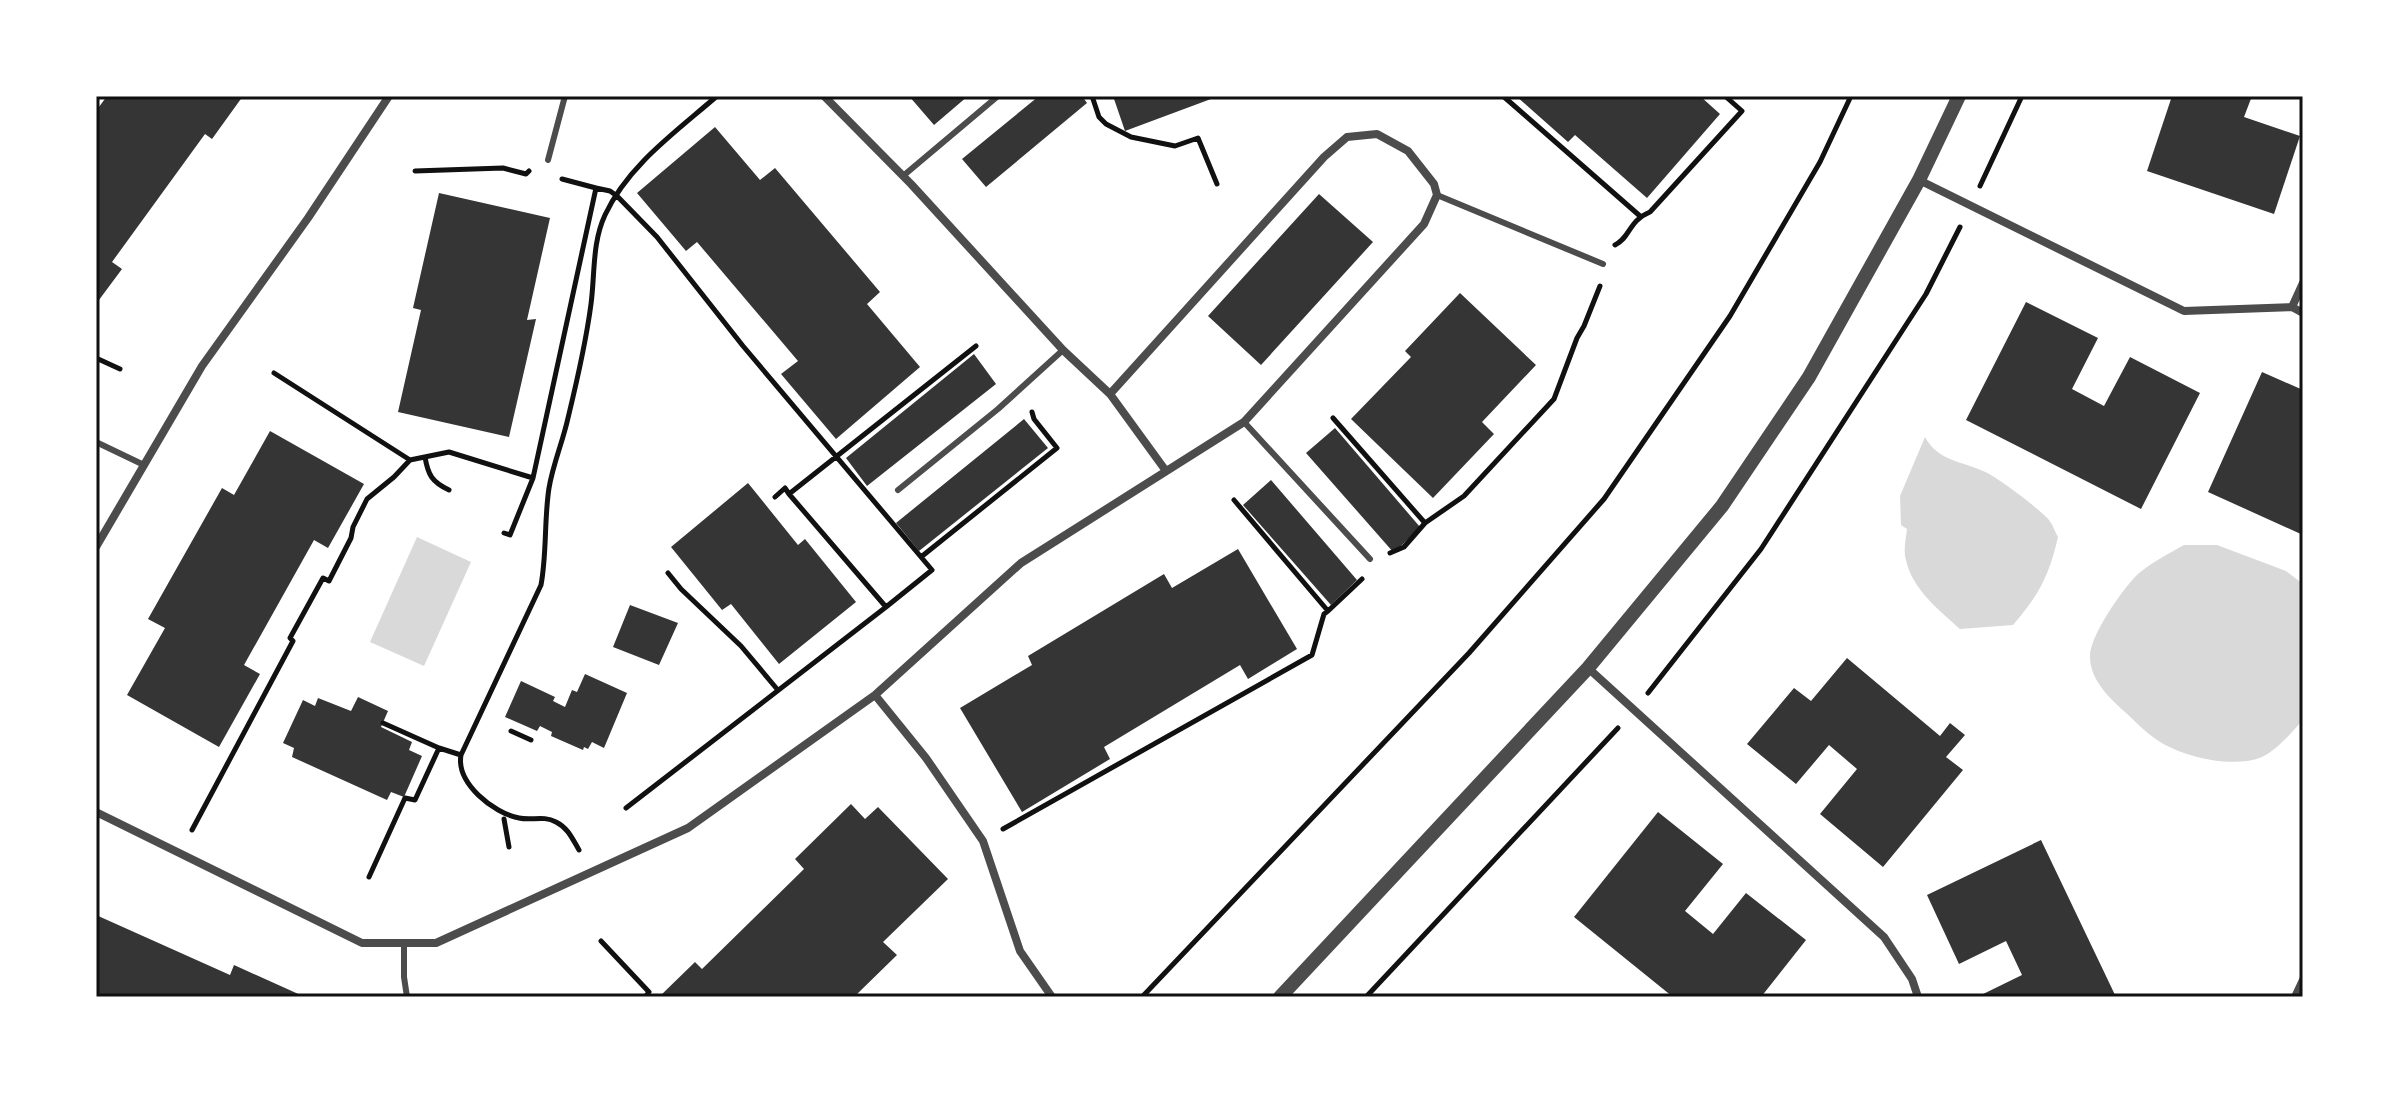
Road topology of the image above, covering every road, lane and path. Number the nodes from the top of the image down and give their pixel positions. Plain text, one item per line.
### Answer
1 (389, 96) edge
2 (565, 96) edge
3 (717, 96) edge
4 (824, 96) edge
5 (998, 96) edge
6 (1092, 96) edge
7 (1503, 96) edge
8 (1725, 96) edge
9 (1851, 96) edge
10 (1959, 96) edge
11 (2022, 96) edge
12 (548, 160) dead end
13 (536, 164) dead end
14 (561, 170) dead end
15 (415, 171) dead end
16 (903, 176) junction
17 (1919, 180) junction
18 (1217, 184) dead end
19 (1980, 185) dead end
20 (596, 188) junction
21 (1437, 195) junction
22 (617, 196) junction
23 (1640, 216) junction
24 (1957, 232) dead end
25 (1603, 264) junction
26 (2303, 283) edge
27 (2292, 307) junction
28 (2303, 313) edge
29 (976, 346) dead end
30 (1063, 350) junction
31 (96, 358) edge
32 (120, 369) dead end
33 (274, 373) dead end
34 (1110, 394) junction
35 (1032, 412) dead end
36 (1333, 418) dead end
37 (1244, 422) junction
38 (96, 442) edge
39 (425, 457) junction
40 (835, 457) junction
41 (410, 460) junction
42 (144, 465) junction
43 (1166, 471) junction
44 (533, 478) junction
45 (449, 490) dead end
46 (898, 490) dead end
47 (789, 494) junction
48 (775, 497) dead end
49 (1234, 500) dead end
50 (1425, 523) junction
51 (504, 533) dead end
52 (96, 547) edge
53 (921, 557) junction
54 (1370, 559) dead end
55 (1382, 559) dead end
56 (668, 573) dead end
57 (1367, 573) dead end
58 (886, 607) junction
59 (1328, 611) junction
60 (1588, 668) junction
61 (1652, 688) dead end
62 (777, 689) junction
63 (875, 695) junction
64 (383, 723) dead end
65 (511, 731) dead end
66 (1614, 732) dead end
67 (531, 740) dead end
68 (439, 748) junction
69 (461, 755) junction
70 (626, 808) dead end
71 (96, 812) edge
72 (504, 819) dead end
73 (1009, 826) dead end
74 (192, 830) dead end
75 (509, 847) dead end
76 (579, 850) dead end
77 (369, 877) dead end
78 (601, 941) dead end
79 (404, 942) junction
80 (2303, 980) edge
81 (407, 997) edge
82 (645, 997) edge
83 (1052, 997) edge
84 (1142, 997) edge
85 (1280, 997) edge
86 (1366, 997) edge
87 (1918, 997) edge
88 (2295, 997) edge

1 - 42 street
2 - 12 lane
3 - 22 path
4 - 16 street
5 - 16 lane
6 - 18 path
7 - 23 path
8 - 23 path
9 - 84 path
10 - 17 street
11 - 19 path
13 - 15 path
14 - 20 path
16 - 30 street
17 - 27 street
17 - 60 street
20 - 22 path
20 - 44 path
21 - 25 lane
21 - 34 street
21 - 37 street
22 - 40 path
22 - 69 path
23 - 25 path
24 - 61 path
25 - 50 path
26 - 27 street
27 - 28 street
29 - 40 path
30 - 34 street
30 - 46 lane
31 - 32 path
33 - 41 path
34 - 43 street
35 - 53 path
36 - 50 path
37 - 43 street
37 - 54 lane
38 - 42 lane
39 - 41 path
39 - 44 path
39 - 45 path
40 - 47 path
40 - 53 path
41 - 74 path
42 - 52 street
43 - 63 street
44 - 51 path
47 - 48 path
47 - 58 path
49 - 59 path
50 - 55 path
53 - 58 path
56 - 62 path
57 - 59 path
58 - 62 path
59 - 73 path
60 - 85 street
60 - 87 street
62 - 70 path
63 - 79 street
63 - 83 street
64 - 68 path
65 - 67 path
66 - 86 path
68 - 69 path
68 - 77 path
69 - 76 path
71 - 79 street
72 - 75 path
78 - 82 path
79 - 81 lane
80 - 88 street

